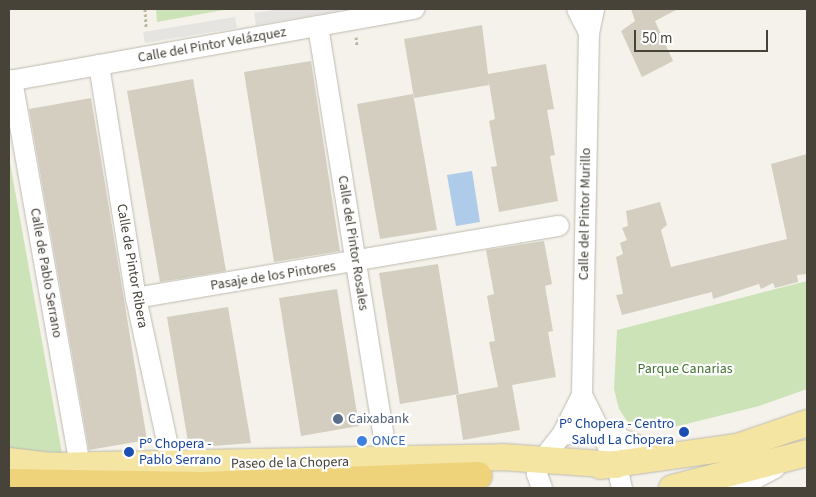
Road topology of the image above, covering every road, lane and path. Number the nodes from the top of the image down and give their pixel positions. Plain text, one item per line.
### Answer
1 (145, 9) edge
2 (415, 9) edge
3 (577, 9) edge
4 (594, 9) edge
5 (318, 26) junction
6 (146, 28) dead end
7 (588, 33) junction
8 (98, 65) junction
9 (11, 80) edge
10 (559, 226) dead end
11 (356, 262) junction
12 (136, 298) junction
13 (582, 395) junction
14 (807, 423) edge
15 (599, 430) junction
16 (562, 435) junction
17 (800, 456) edge
18 (675, 459) junction
19 (388, 460) junction
20 (9, 461) edge
21 (80, 465) junction
22 (172, 465) junction
23 (537, 472) edge
24 (489, 476) joint
25 (620, 476) edge
26 (9, 483) edge
27 (672, 488) edge
28 (737, 488) edge

1 - 6 path
2 - 5 street, Calle del Pintor Velázquez
3 - 7 street, Calle del Pintor Murillo
4 - 7 street, Calle del Pintor Murillo
5 - 8 street, Calle del Pintor Velázquez
5 - 11 street, Calle del Pintor Rosales
7 - 13 street, Calle del Pintor Murillo
8 - 9 street, Calle del Pintor Velázquez
8 - 12 street, Calle de Pintor Ribera
9 - 21 street, Calle de Pablo Serrano
10 - 11 street, Pasaje de los Pintores
11 - 12 street, Pasaje de los Pintores
11 - 19 street, Calle del Pintor Rosales
12 - 22 street, Calle de Pintor Ribera
13 - 15 street
13 - 16 street
14 - 18 main road, Paseo de la Chopera
15 - 16 street
15 - 18 street
15 - 25 street
16 - 23 street
17 - 27 main road
17 - 28 street
18 - 25 main road, Paseo de la Chopera
19 - 22 main road, Paseo de la Chopera
19 - 23 main road, Paseo de la Chopera
20 - 21 main road, Paseo de la Chopera
21 - 22 main road, Paseo de la Chopera
23 - 24 main road, Paseo de la Chopera
23 - 25 main road, Paseo de la Chopera
24 - 26 highway

